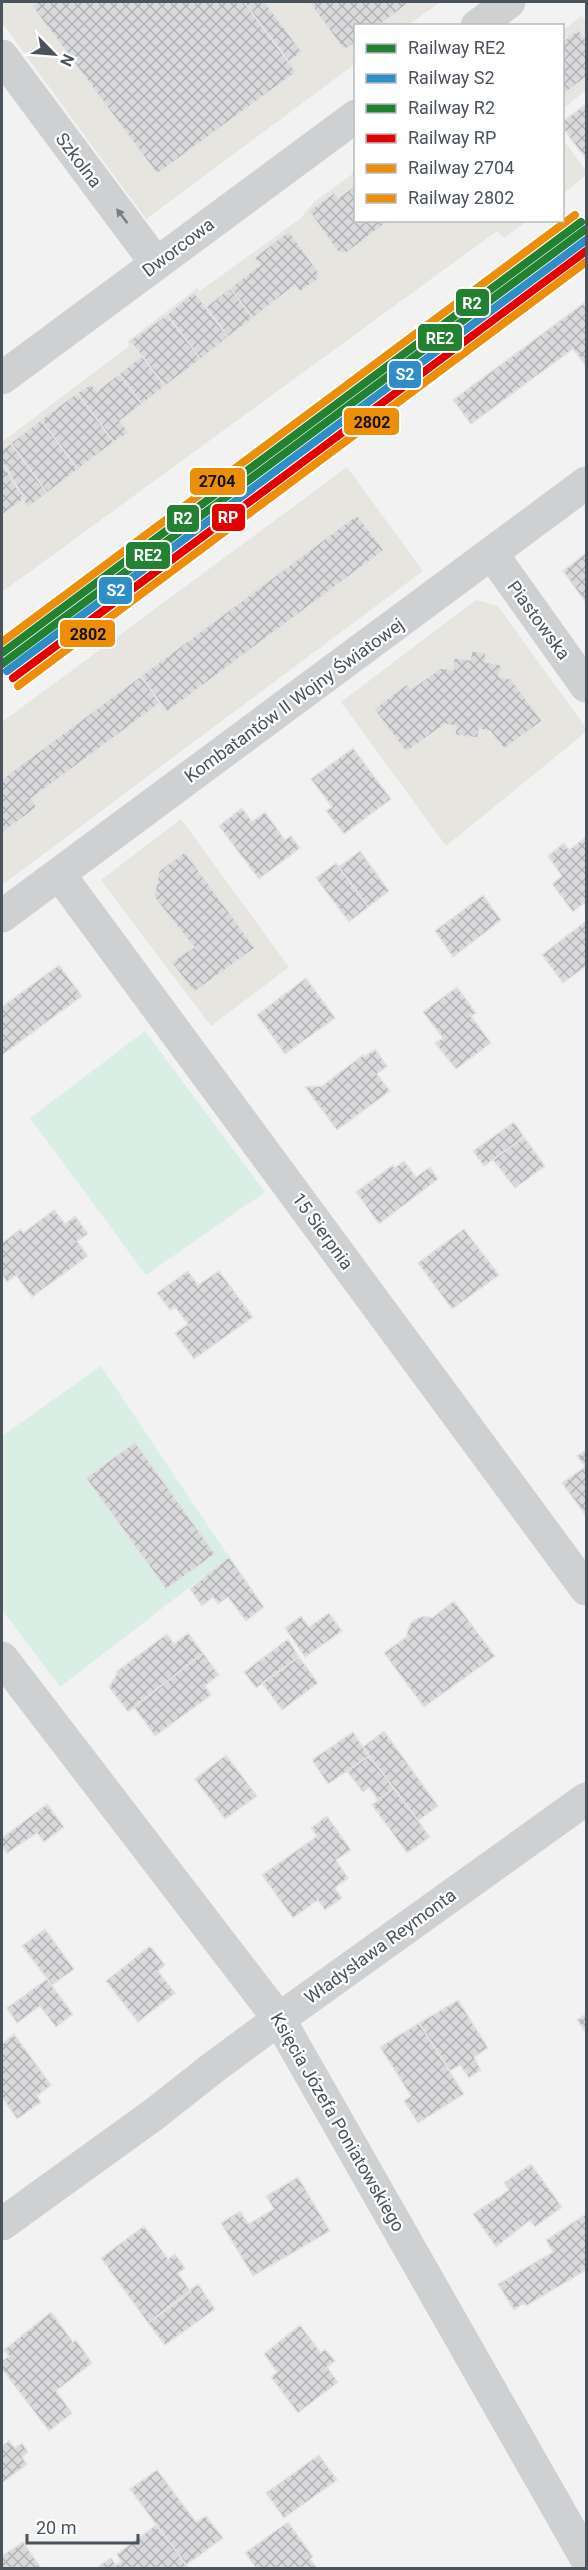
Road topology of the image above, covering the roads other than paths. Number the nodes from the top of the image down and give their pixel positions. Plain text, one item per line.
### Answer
1 (509, 2) edge
2 (480, 24) edge
3 (2, 56) edge
4 (354, 117) edge
5 (156, 263) junction
6 (2, 378) edge
7 (586, 483) edge
8 (492, 554) junction
9 (586, 686) edge
10 (58, 874) junction
11 (2, 916) edge
12 (586, 1588) edge
13 (2, 1658) edge
14 (585, 1802) edge
15 (279, 2019) junction
16 (5, 2214) edge
17 (586, 2558) edge

1 - 2 street
5 -> 3 street, Szkolna
4 - 5 street, Dworcowa
5 - 6 street, Dworcowa
7 - 8 street, Kombatantów II Wojny Światowej
8 - 9 street, Piastowska
8 - 10 street, Kombatantów II Wojny Światowej
10 - 11 street, Kombatantów II Wojny Światowej
10 - 12 street, 15 Sierpnia
13 - 15 street, Księcia Józefa Poniatowskiego
14 - 15 street, Władysława Reymonta
15 - 16 street, Władysława Reymonta
15 - 17 street, Księcia Józefa Poniatowskiego

